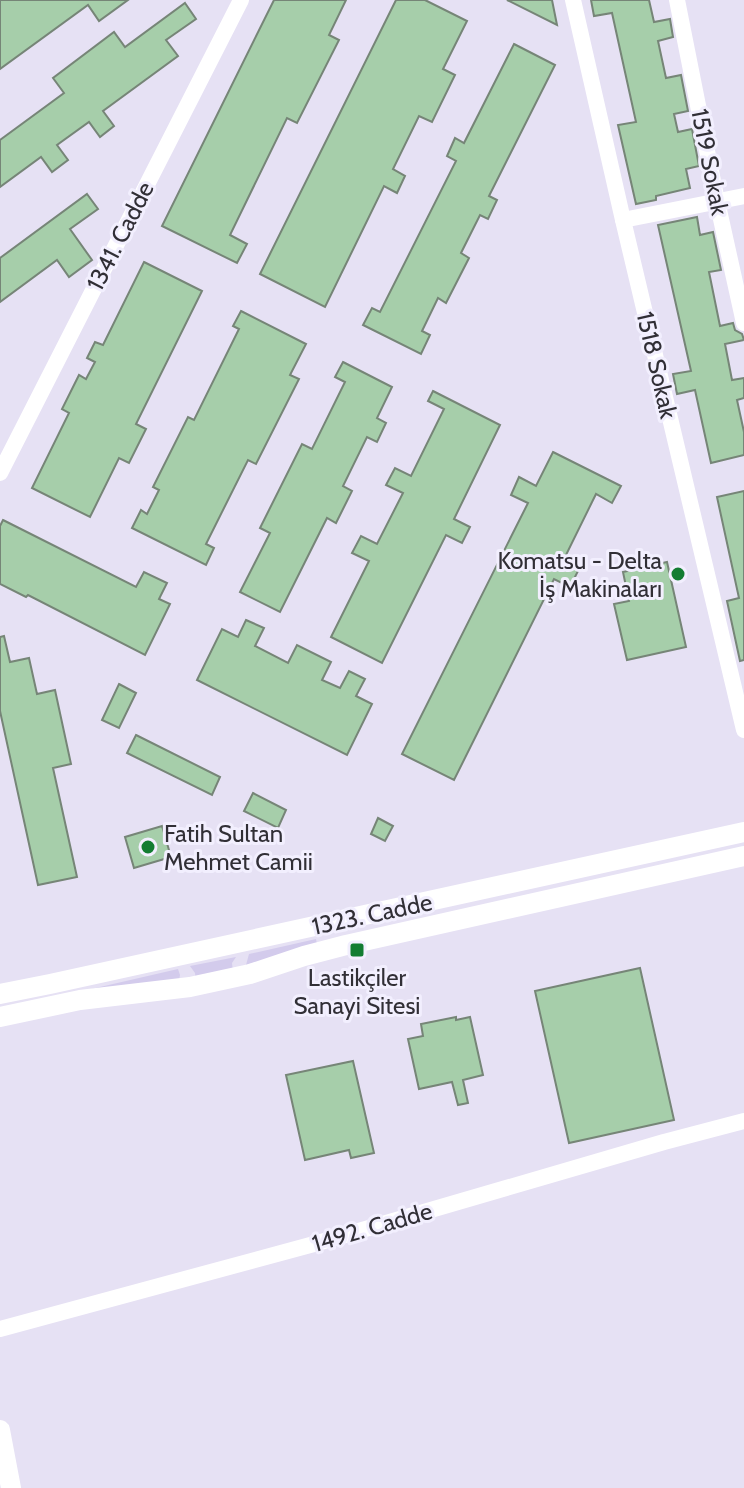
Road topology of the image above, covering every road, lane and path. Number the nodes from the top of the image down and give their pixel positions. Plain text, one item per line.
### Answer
1 (241, 0) edge
2 (573, 0) edge
3 (677, 0) edge
4 (744, 196) edge
5 (717, 201) junction
6 (623, 220) junction
7 (744, 323) edge
8 (0, 473) edge
9 (744, 730) edge
10 (744, 832) edge
11 (744, 856) edge
12 (326, 924) junction
13 (245, 941) junction
14 (332, 949) junction
15 (184, 954) junction
16 (250, 974) junction
17 (190, 987) junction
18 (0, 994) edge
19 (0, 1017) edge
20 (744, 1121) edge
21 (0, 1329) edge
22 (0, 1430) edge
23 (11, 1488) edge

1 - 8 street, 1341. Cadde
2 - 6 street, 1518 Sokak
3 - 5 street, 1519 Sokak
4 - 5 street
5 - 6 street
5 - 7 street, 1519 Sokak
6 - 9 street, 1518 Sokak
10 - 12 main road, 1323. Cadde
11 - 14 main road
12 - 13 main road, 1323. Cadde
12 - 14 main road
13 - 15 main road, 1323. Cadde
13 - 16 main road
14 - 16 main road
15 - 17 main road
15 - 18 main road, 1323. Cadde
16 - 17 main road
17 - 19 main road
20 - 21 street, 1492. Cadde
22 - 23 main road

